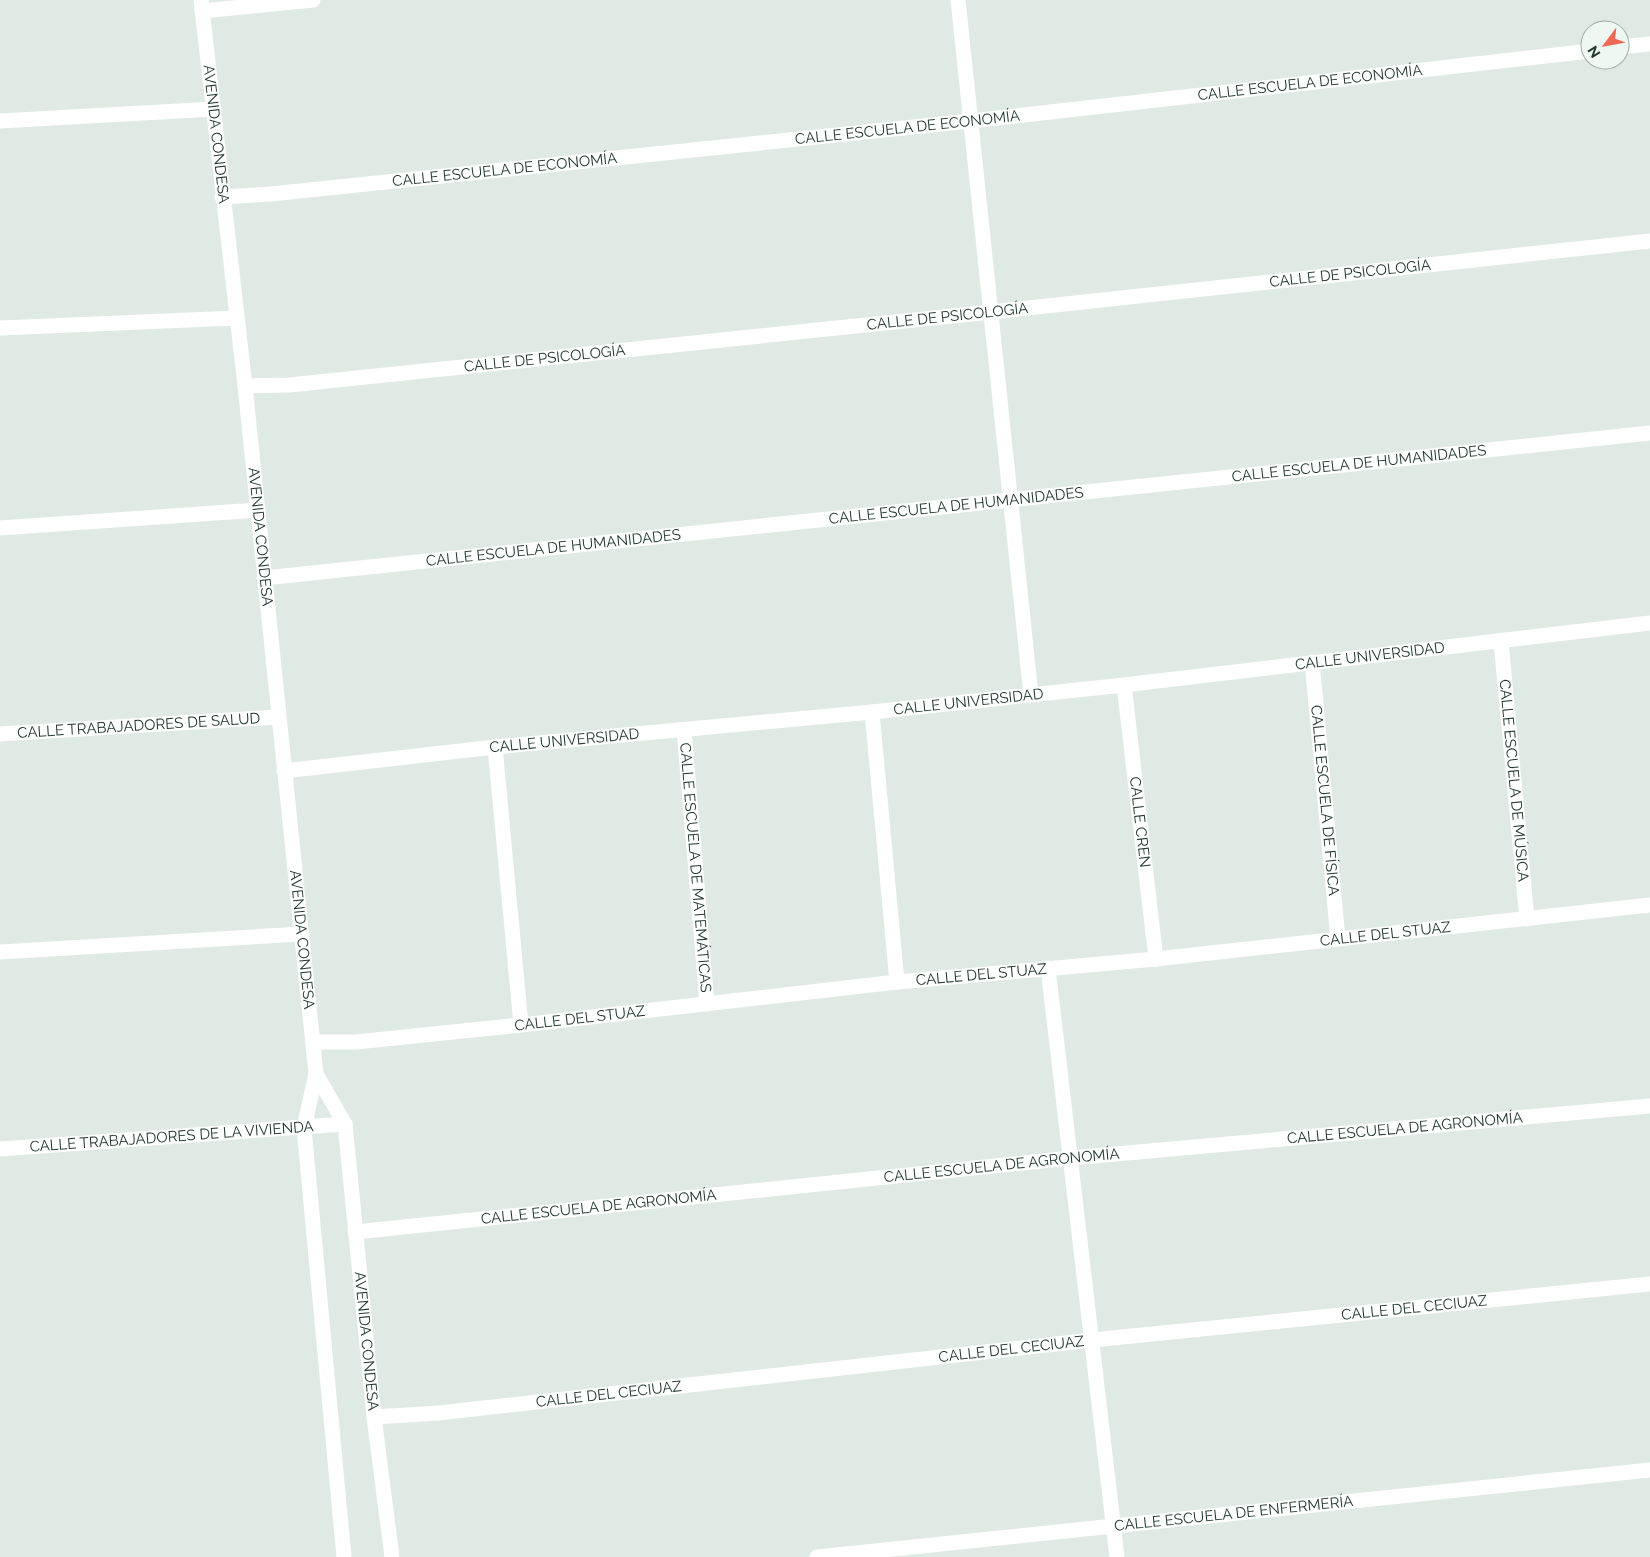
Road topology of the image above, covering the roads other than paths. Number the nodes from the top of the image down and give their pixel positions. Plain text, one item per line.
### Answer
1 (313, 0) edge
2 (958, 0) edge
3 (202, 6) edge
4 (1650, 44) edge
5 (1630, 46) edge
6 (1580, 52) edge
7 (214, 109) junction
8 (0, 121) edge
9 (971, 121) junction
10 (222, 197) junction
11 (1650, 241) edge
12 (991, 312) junction
13 (236, 318) junction
14 (0, 328) edge
15 (245, 386) junction
16 (1650, 433) edge
17 (1011, 500) junction
18 (258, 510) junction
19 (0, 528) edge
20 (264, 578) junction
21 (1650, 623) edge
22 (1502, 642) junction
23 (1312, 662) junction
24 (1124, 685) junction
25 (1031, 695) junction
26 (872, 712) junction
27 (278, 717) junction
28 (684, 730) junction
29 (0, 734) edge
30 (495, 747) junction
31 (284, 771) junction
32 (1650, 905) edge
33 (1527, 919) junction
34 (302, 934) junction
35 (1338, 939) junction
36 (0, 952) edge
37 (1156, 959) junction
38 (1048, 968) junction
39 (897, 982) junction
40 (708, 1004) junction
41 (521, 1025) junction
42 (313, 1042) junction
43 (316, 1074) junction
44 (1650, 1106) edge
45 (345, 1124) junction
46 (304, 1128) junction
47 (0, 1149) edge
48 (1071, 1158) junction
49 (354, 1232) junction
50 (1650, 1284) edge
51 (1092, 1340) junction
52 (374, 1417) junction
53 (1650, 1470) edge
54 (1113, 1526) junction
55 (344, 1557) edge
56 (392, 1557) edge
57 (817, 1557) edge
58 (1117, 1557) edge

1 - 3 street
2 - 9 street
3 - 7 street, AVENIDA CONDESA
4 - 5 street
6 - 9 street, CALLE ESCUELA DE ECONOMÍA
7 - 8 street
7 - 10 street, AVENIDA CONDESA
9 - 10 street, CALLE ESCUELA DE ECONOMÍA
9 - 12 street
10 - 13 street, AVENIDA CONDESA
11 - 12 street, CALLE DE PSICOLOGÍA
12 - 15 street, CALLE DE PSICOLOGÍA
12 - 17 street
13 - 14 street
13 - 15 street, AVENIDA CONDESA
15 - 18 street, AVENIDA CONDESA
16 - 17 street, CALLE ESCUELA DE HUMANIDADES
17 - 20 street, CALLE ESCUELA DE HUMANIDADES
17 - 25 street
18 - 19 street
18 - 20 street, AVENIDA CONDESA
20 - 27 street, AVENIDA CONDESA
21 - 22 street, CALLE UNIVERSIDAD
22 - 23 street, CALLE UNIVERSIDAD
22 - 33 street, CALLE ESCUELA DE MÚSICA
23 - 24 street, CALLE UNIVERSIDAD
23 - 35 street, CALLE ESCUELA DE FÍSICA
24 - 25 street, CALLE UNIVERSIDAD
24 - 37 street, CALLE CREN
25 - 26 street, CALLE UNIVERSIDAD
26 - 28 street, CALLE UNIVERSIDAD
26 - 39 street
27 - 29 street, CALLE TRABAJADORES DE SALUD
27 - 31 street, AVENIDA CONDESA
28 - 30 street, CALLE UNIVERSIDAD
28 - 40 street, CALLE ESCUELA DE MATEMÁTICAS
30 - 31 street, CALLE UNIVERSIDAD
30 - 41 street
31 - 34 street, AVENIDA CONDESA
32 - 33 street, CALLE DEL STUAZ
33 - 35 street, CALLE DEL STUAZ
34 - 36 street
34 - 42 street, AVENIDA CONDESA
35 - 37 street, CALLE DEL STUAZ
37 - 38 street, CALLE DEL STUAZ
38 - 39 street, CALLE DEL STUAZ
38 - 48 street
39 - 40 street, CALLE DEL STUAZ
40 - 41 street, CALLE DEL STUAZ
41 - 42 street, CALLE DEL STUAZ
42 - 43 street, AVENIDA CONDESA
43 - 45 street, AVENIDA CONDESA
43 - 46 street, AVENIDA CONDESA
44 - 48 street, CALLE ESCUELA DE AGRONOMÍA
45 - 46 street, CALLE TRABAJADORES DE LA VIVIENDA
45 - 49 street, AVENIDA CONDESA
46 - 47 street, CALLE TRABAJADORES DE LA VIVIENDA
46 - 55 street, AVENIDA CONDESA
48 - 49 street, CALLE ESCUELA DE AGRONOMÍA
48 - 51 street
49 - 52 street, AVENIDA CONDESA
50 - 51 street, CALLE DEL CECIUAZ
51 - 52 street, CALLE DEL CECIUAZ
51 - 54 street
52 - 56 street, AVENIDA CONDESA
53 - 54 street, CALLE ESCUELA DE ENFERMERÍA
54 - 57 street, CALLE ESCUELA DE ENFERMERÍA
54 - 58 street

